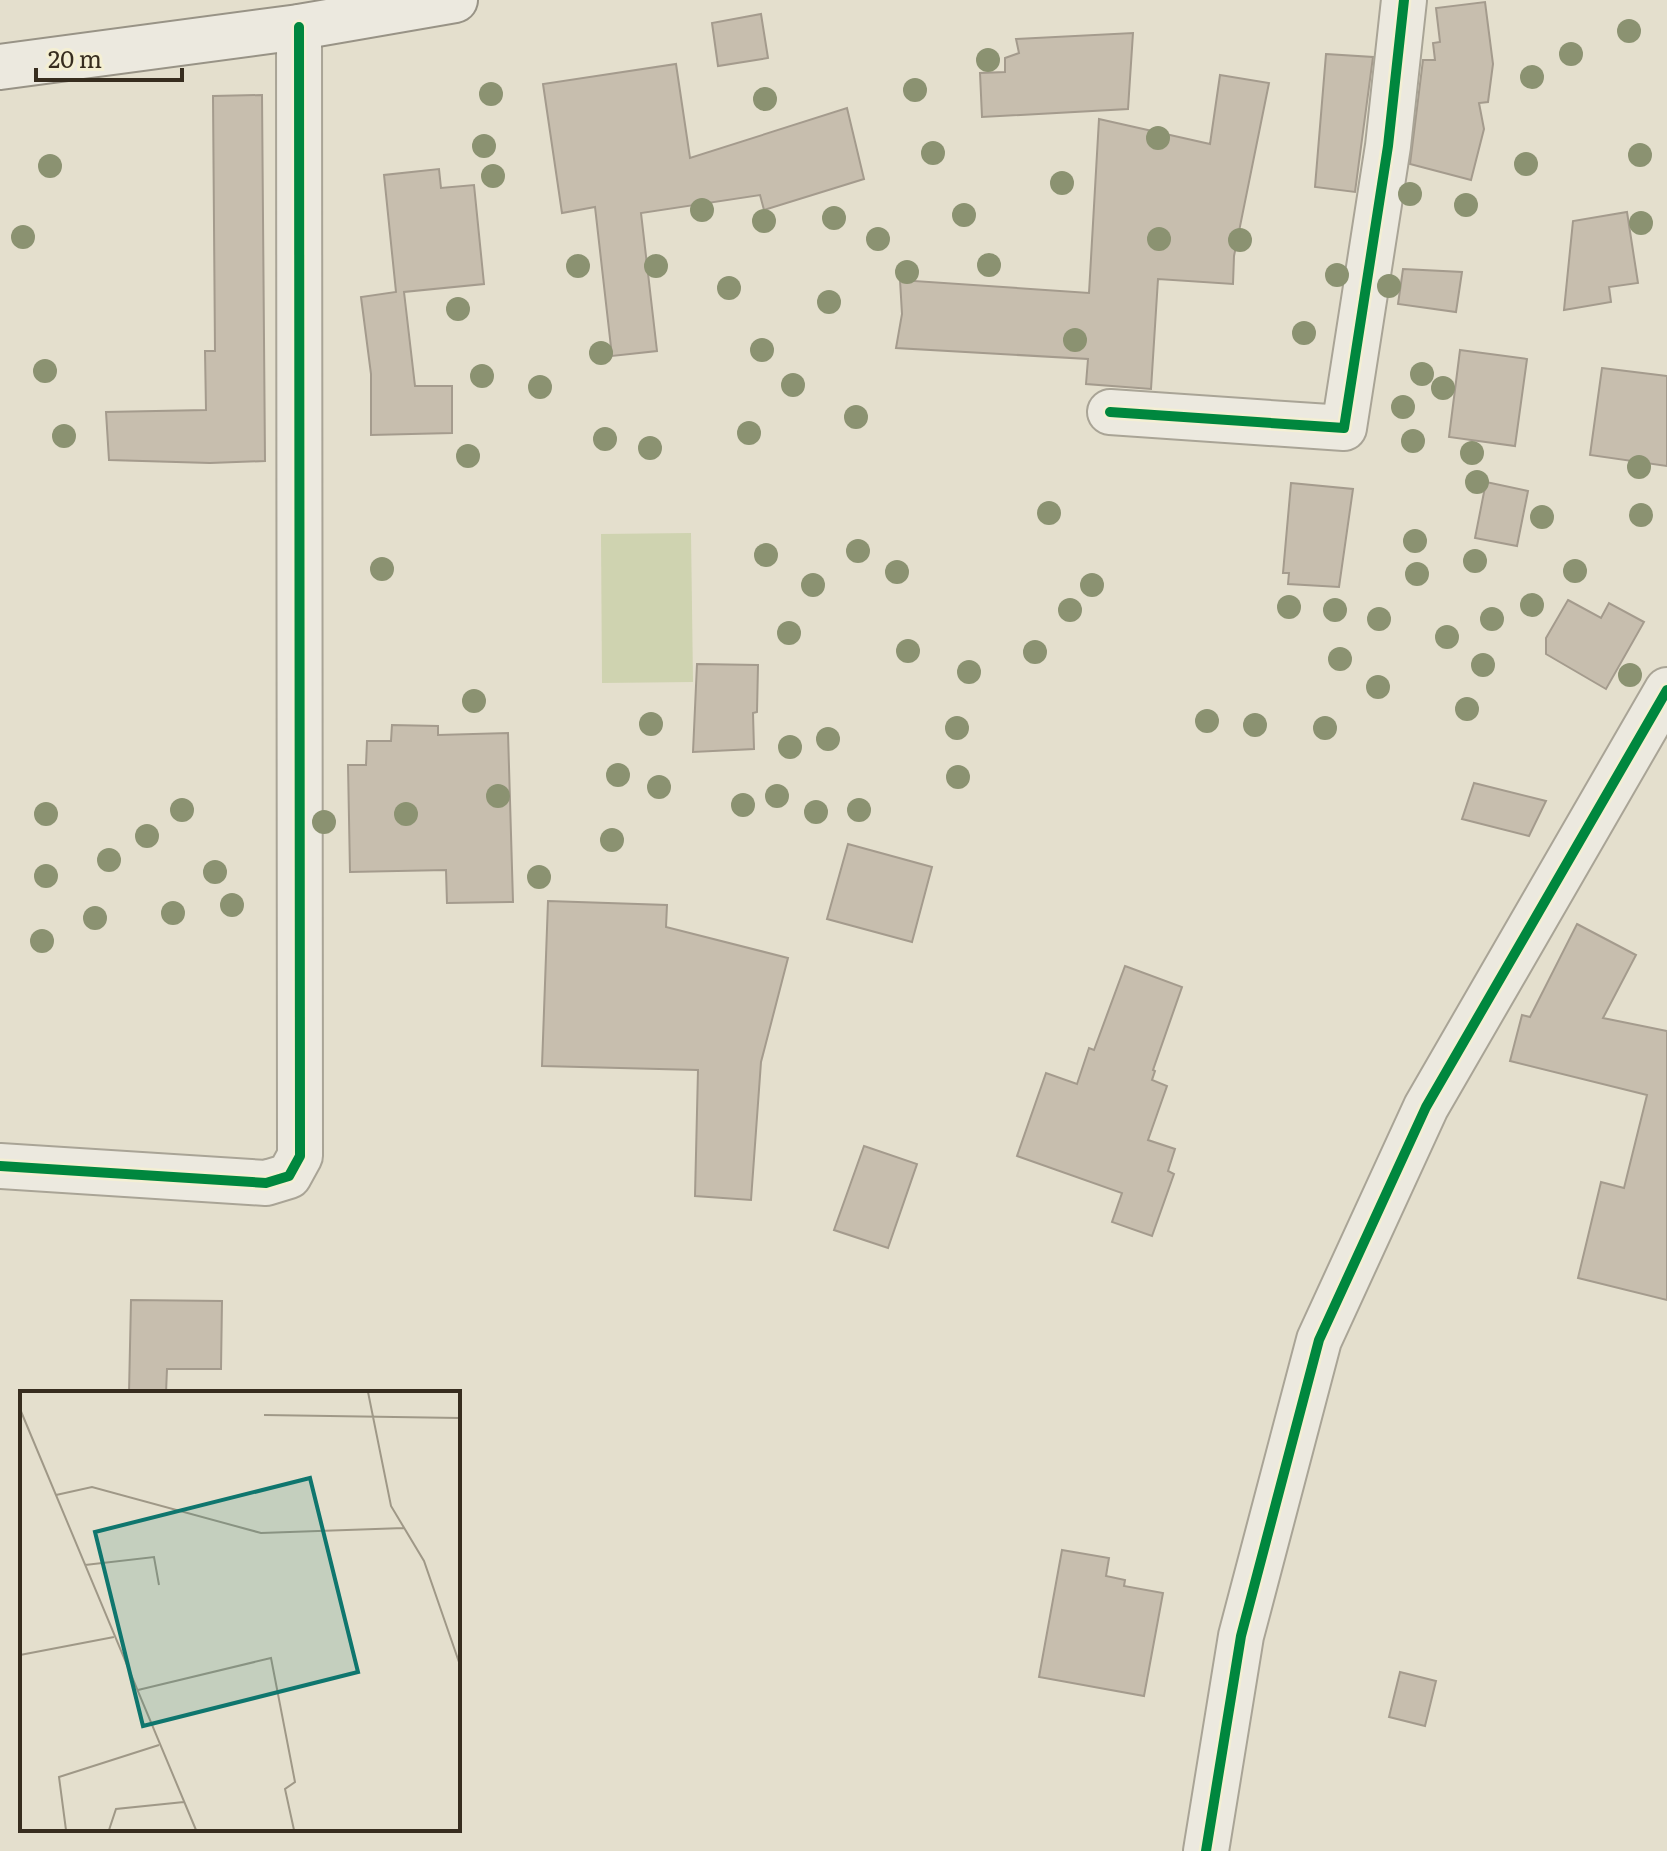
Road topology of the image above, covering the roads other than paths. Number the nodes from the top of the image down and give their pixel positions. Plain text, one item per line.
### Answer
1 (455, 0) edge
2 (1404, 0) edge
3 (299, 27) junction
4 (0, 67) edge
5 (1110, 412) dead end
6 (1667, 690) edge
7 (0, 1166) edge
8 (1206, 1851) edge

1 - 3 street
2 - 5 street
3 - 4 street
3 - 7 street
6 - 8 street

